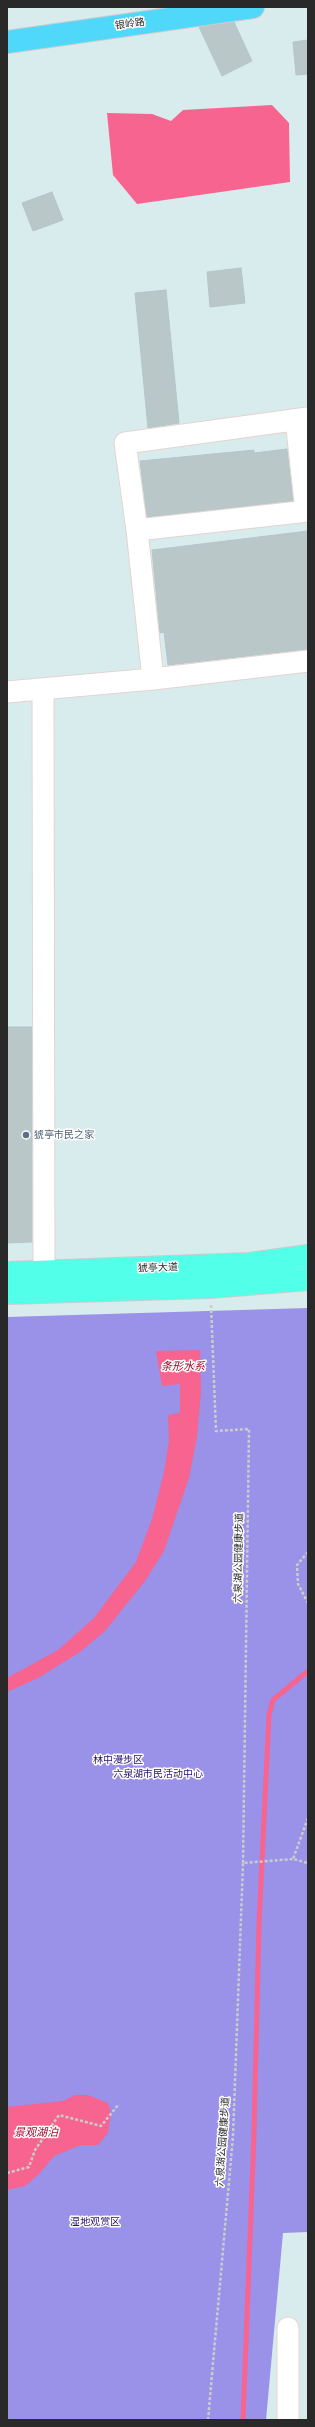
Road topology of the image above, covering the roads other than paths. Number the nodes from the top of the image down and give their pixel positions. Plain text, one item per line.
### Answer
1 (250, 7) edge
2 (253, 7) edge
3 (7, 42) edge
4 (302, 419) edge
5 (307, 511) edge
6 (137, 530) junction
7 (308, 661) edge
8 (153, 679) junction
9 (43, 689) junction
10 (7, 692) edge
11 (308, 1256) edge
12 (44, 1272) junction
13 (7, 1273) edge
14 (308, 1279) edge
15 (7, 1293) edge
16 (288, 2328) dead end
17 (288, 2420) edge

1 - 2 main road, 银岭路
1 - 3 main road, 银岭路
4 - 5 street
4 - 6 street
5 - 6 street
6 - 8 street
7 - 8 street
8 - 9 street
9 - 10 street
9 - 12 street
11 - 12 highway, 猇亭大道
12 - 13 highway, 猇亭大道
14 - 15 highway, 猇亭大道
16 - 17 street

